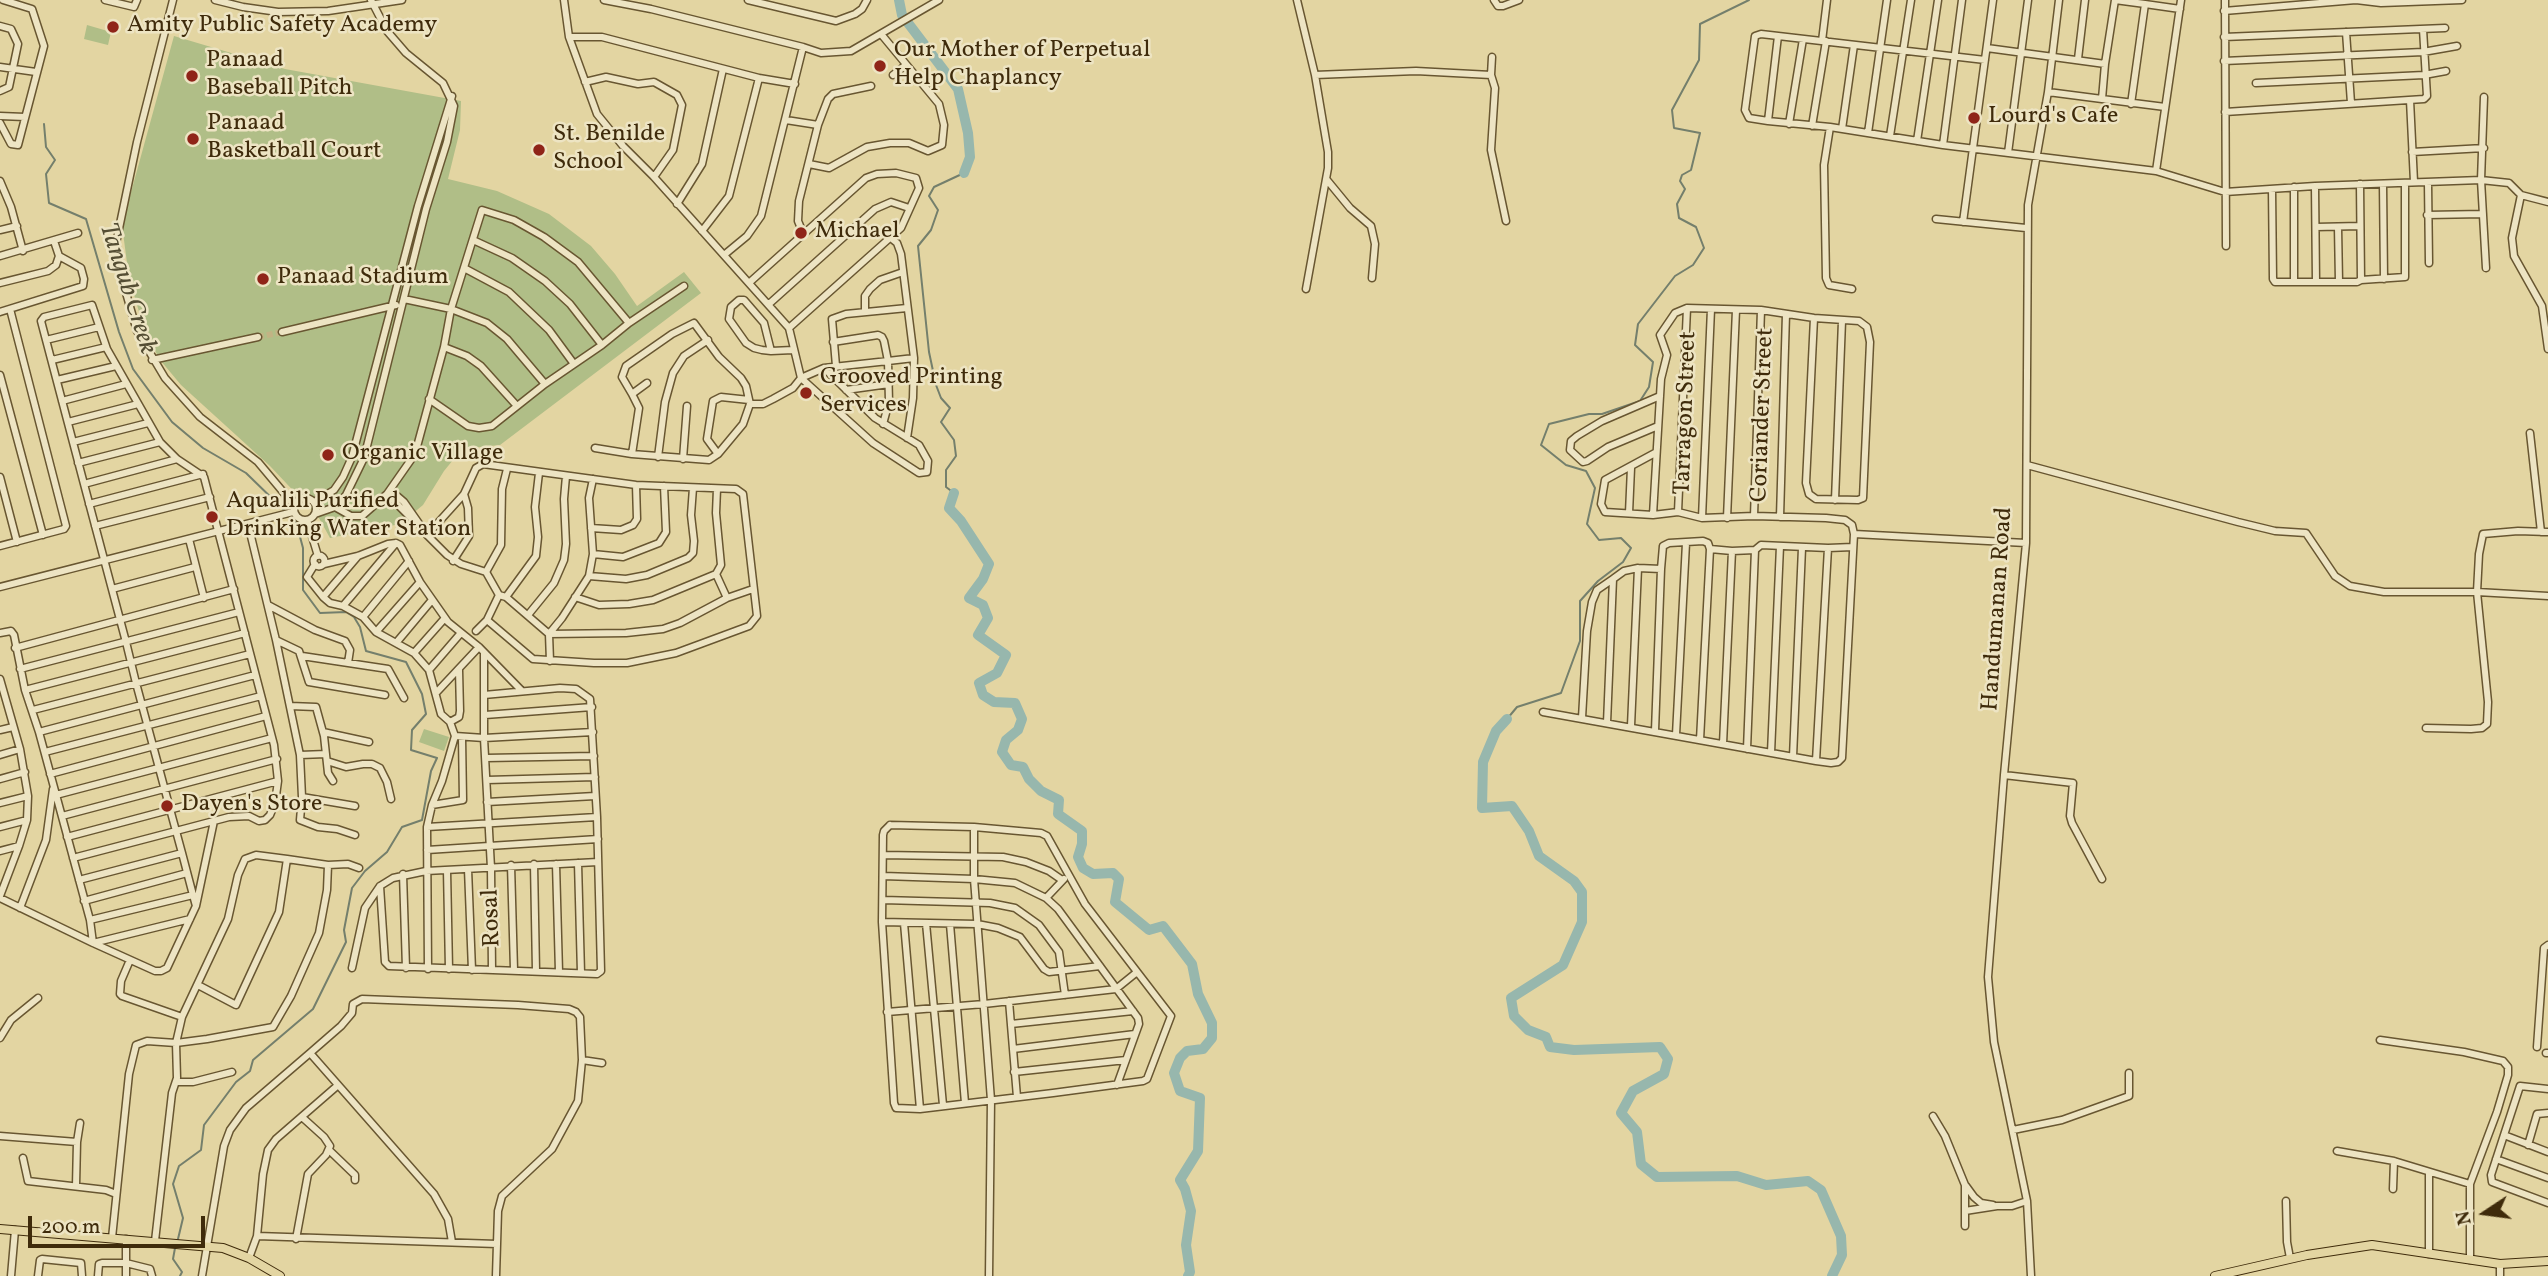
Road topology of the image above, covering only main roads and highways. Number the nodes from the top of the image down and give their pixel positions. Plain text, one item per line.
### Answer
1 (0, 1228) edge
2 (2548, 1261) edge
3 (280, 1276) edge
4 (2215, 1276) edge

1 - 3 main road
2 - 4 main road

